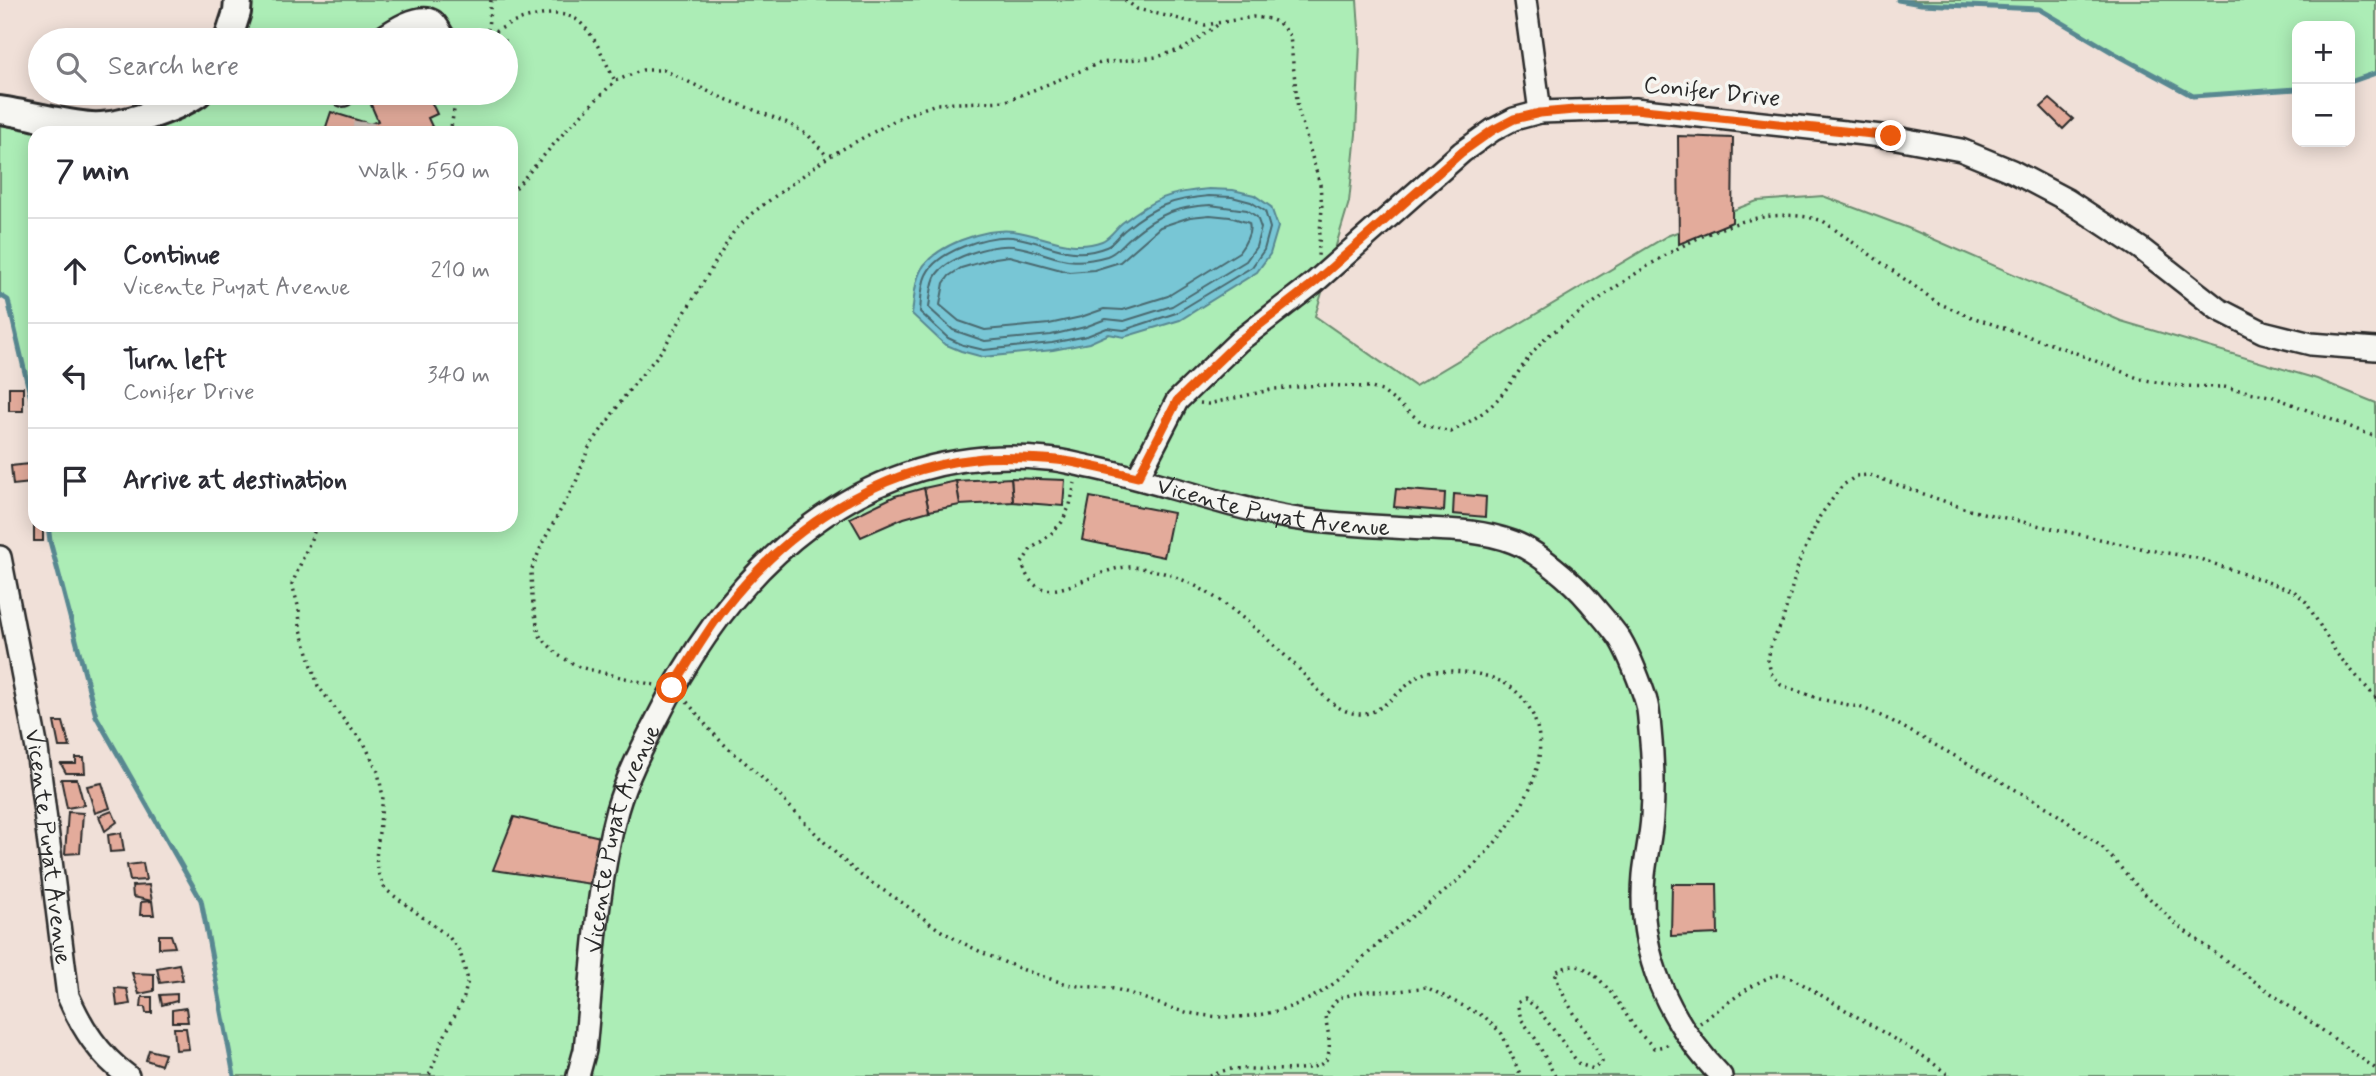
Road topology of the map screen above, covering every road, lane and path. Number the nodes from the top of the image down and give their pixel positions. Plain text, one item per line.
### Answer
1 (237, 0) edge
2 (491, 0) edge
3 (1125, 0) edge
4 (1525, 0) edge
5 (1219, 24) junction
6 (232, 28) edge
7 (399, 28) edge
8 (438, 28) edge
9 (487, 28) edge
10 (501, 28) edge
11 (615, 81) junction
12 (178, 105) edge
13 (455, 105) edge
14 (0, 110) edge
15 (1540, 113) junction
16 (92, 126) edge
17 (92, 126) edge
18 (451, 126) edge
19 (828, 157) junction
20 (518, 185) edge
21 (1315, 282) junction
22 (2376, 349) edge
23 (1177, 401) junction
24 (2376, 437) edge
25 (1079, 465) junction
26 (1138, 477) junction
27 (314, 532) edge
28 (0, 558) edge
29 (672, 688) junction
30 (2376, 698) edge
31 (2376, 1069) edge
32 (128, 1076) edge
33 (429, 1076) edge
34 (578, 1076) edge
35 (1210, 1076) edge
36 (1521, 1076) edge
37 (1721, 1076) edge

1 - 6 main road
2 - 9 path
3 - 5 path
4 - 15 street
5 - 19 path
5 - 21 path
7 - 8 street
10 - 11 path
11 - 19 path
11 - 20 path
12 - 16 main road
13 - 18 path
14 - 17 main road
15 - 21 street, Conifer Drive
15 - 22 street, Conifer Drive
19 - 29 path
21 - 23 street, Conifer Drive
23 - 24 path
23 - 26 street, Conifer Drive
25 - 26 street, Vicente Puyat Avenue
25 - 29 street, Vicente Puyat Avenue
25 - 29 path
26 - 37 street, Vicente Puyat Avenue
27 - 33 path
28 - 32 street, Vicente Puyat Avenue
29 - 34 street, Vicente Puyat Avenue
30 - 31 path
35 - 36 path

